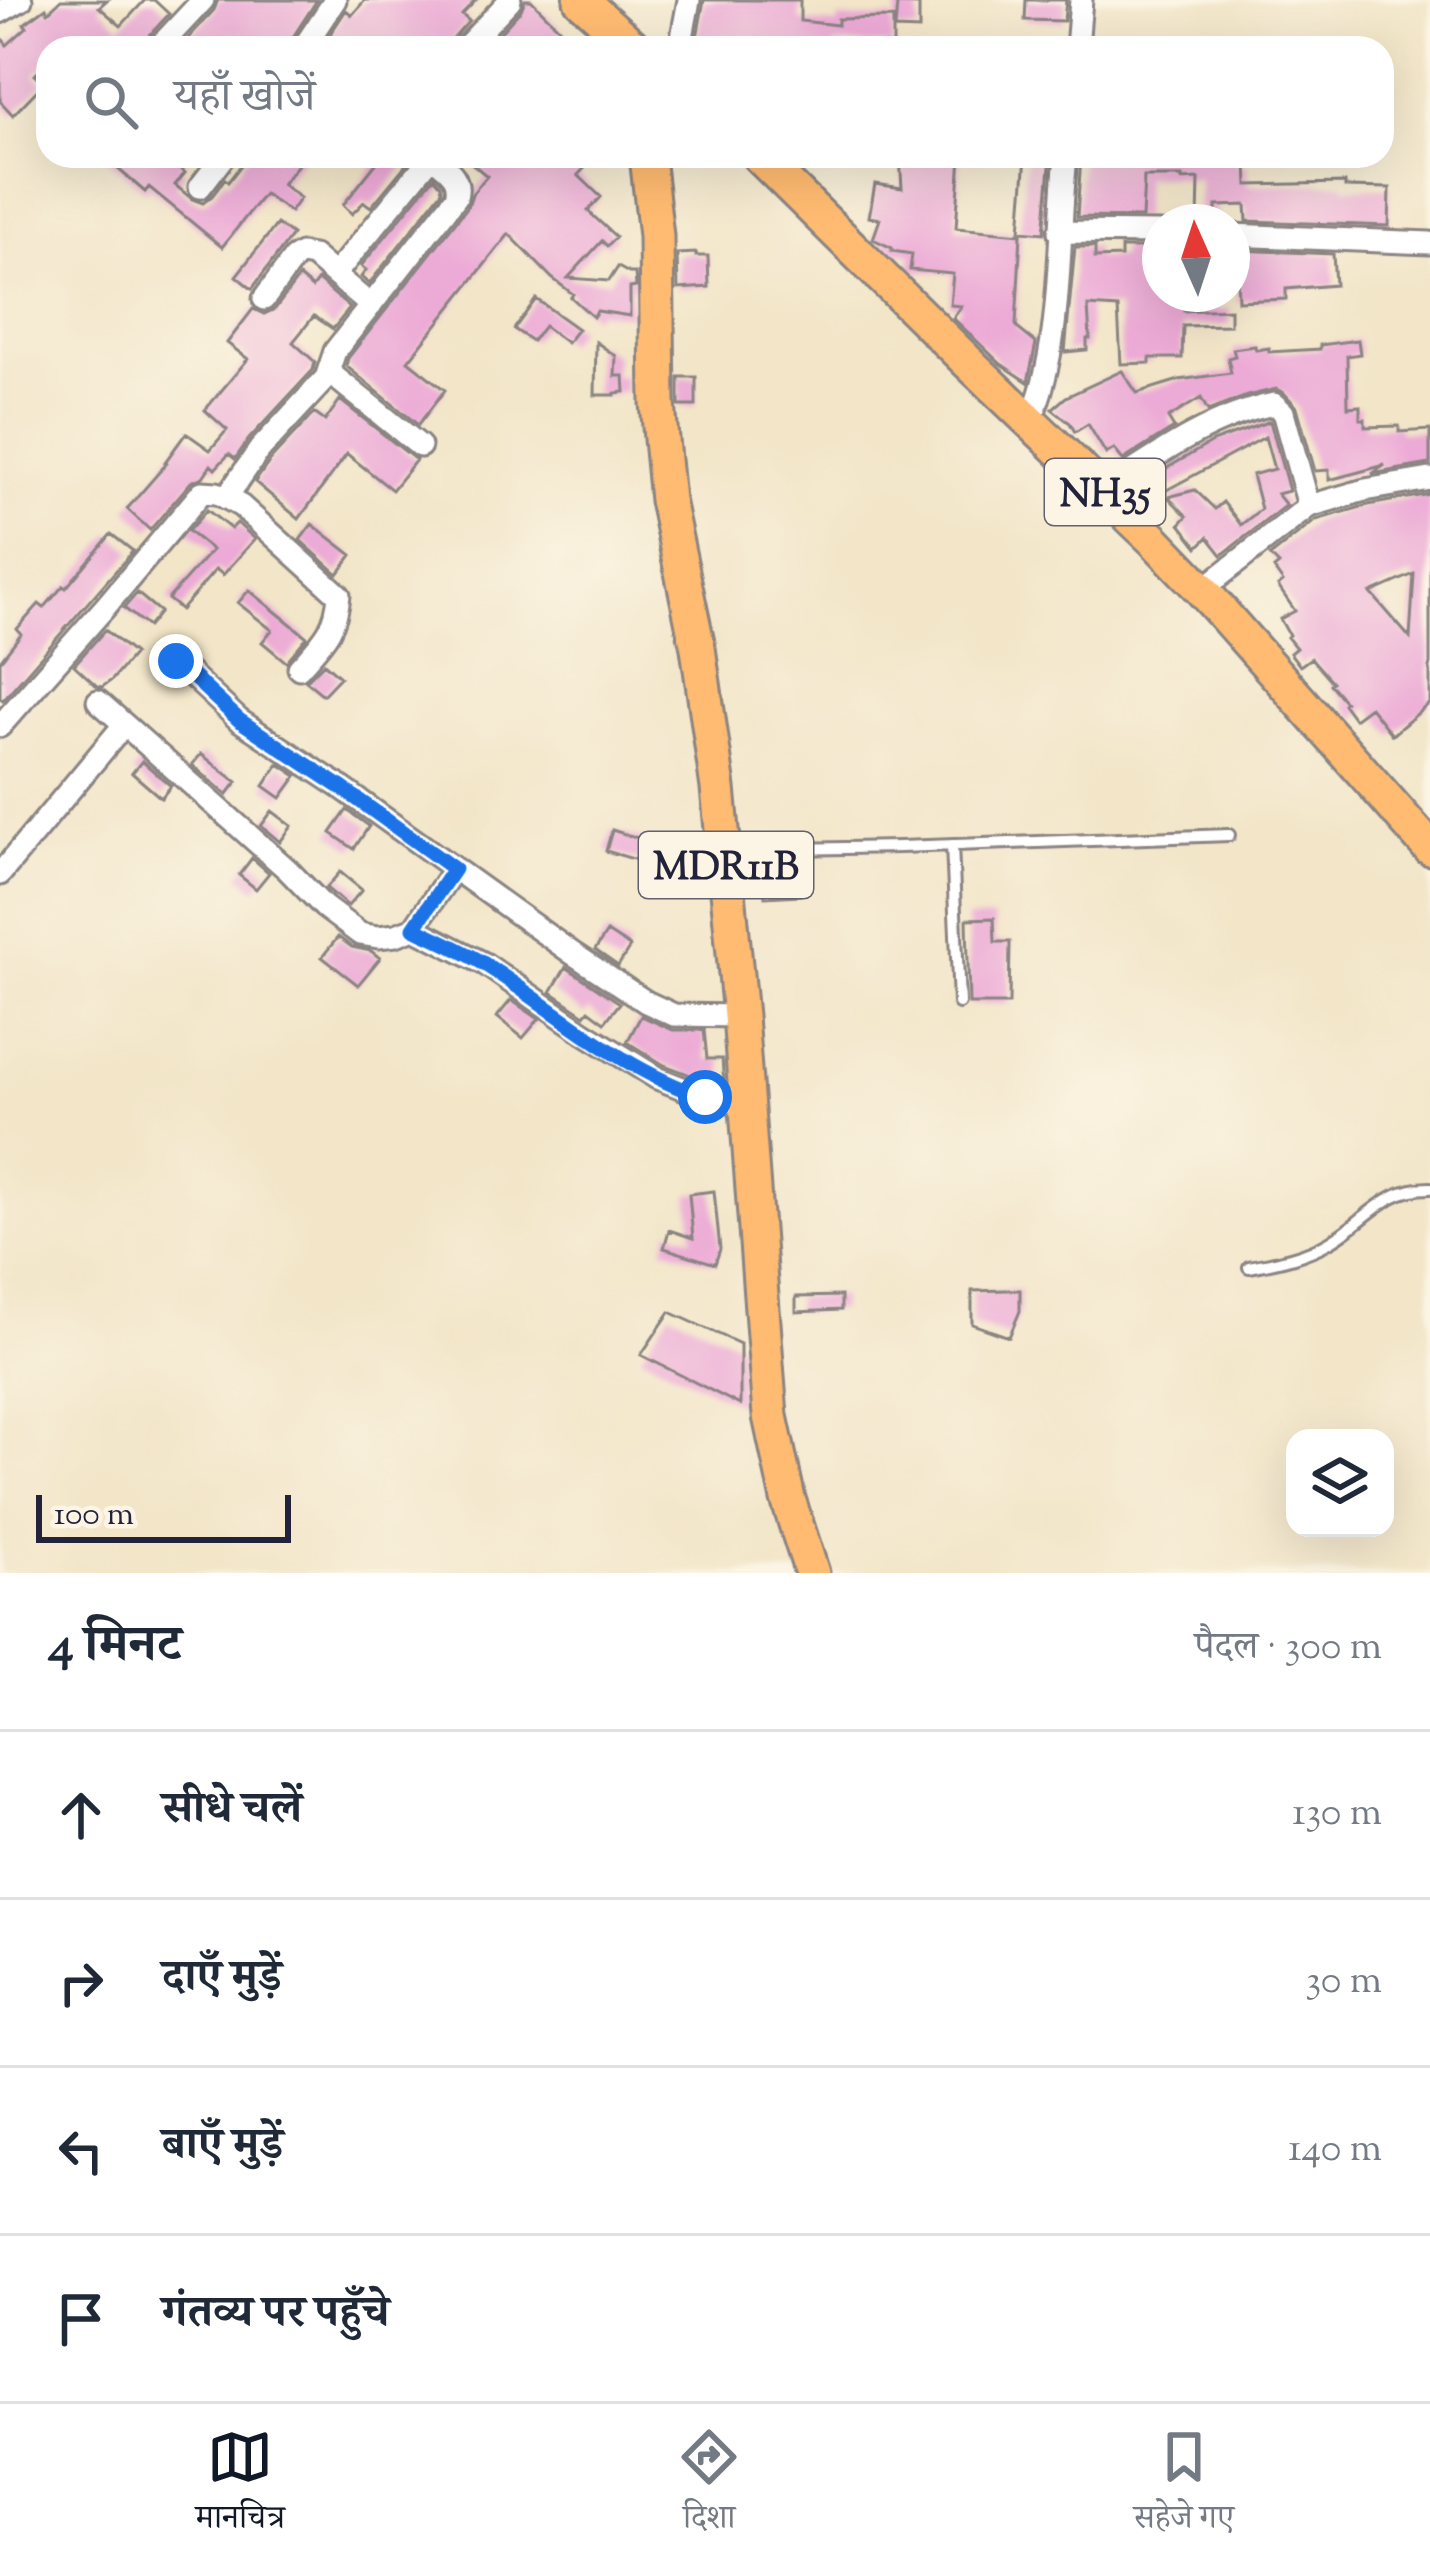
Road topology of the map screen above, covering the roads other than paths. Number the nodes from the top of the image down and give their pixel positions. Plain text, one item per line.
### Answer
1 (21, 0) edge
2 (203, 0) edge
3 (335, 0) edge
4 (510, 0) edge
5 (689, 0) edge
6 (1081, 0) edge
7 (0, 12) edge
8 (169, 36) edge
9 (311, 36) edge
10 (476, 36) edge
11 (682, 36) edge
12 (1078, 36) edge
13 (215, 168) edge
14 (422, 168) edge
15 (446, 168) edge
16 (648, 168) edge
17 (771, 168) edge
18 (1065, 168) edge
19 (200, 187) dead end
20 (1059, 232) junction
21 (1142, 233) edge
22 (1250, 237) edge
23 (1430, 243) edge
24 (336, 274) junction
25 (264, 299) dead end
26 (371, 306) junction
27 (330, 373) junction
28 (1030, 421) junction
29 (420, 446) dead end
30 (1430, 479) edge
31 (1103, 491) junction
32 (226, 498) junction
33 (1309, 506) junction
34 (1202, 590) junction
35 (176, 661) dead end
36 (299, 668) dead end
37 (98, 701) dead end
38 (0, 725) edge
39 (124, 725) junction
40 (1229, 835) dead end
41 (1428, 843) edge
42 (952, 845) junction
43 (725, 850) junction
44 (454, 869) junction
45 (0, 874) edge
46 (414, 928) junction
47 (959, 1003) dead end
48 (740, 1016) junction
49 (746, 1104) junction
50 (1430, 1188) edge
51 (1249, 1267) dead end
52 (812, 1573) edge

1 - 7 street
2 - 8 street
3 - 9 street
4 - 10 street
5 - 11 street
6 - 12 street
13 - 19 street
14 - 24 street
15 - 26 street
16 - 43 main road, MDR11B
17 - 28 main road, NH35
18 - 20 street
20 - 21 street
20 - 28 street
22 - 23 street
24 - 25 street
24 - 26 street
26 - 27 street
27 - 29 street
27 - 32 street
28 - 31 main road, NH35
30 - 33 street
31 - 33 street
31 - 34 main road, NH35
32 - 36 street
32 - 38 street
33 - 34 street
34 - 41 main road, NH35
35 - 44 street
37 - 39 street
39 - 45 street
39 - 46 street
40 - 42 lane
42 - 43 lane
42 - 47 lane
43 - 48 main road, MDR11B
44 - 46 street
44 - 48 street
46 - 49 street
48 - 49 main road, MDR11B
49 - 52 main road, MDR11B
50 - 51 lane

